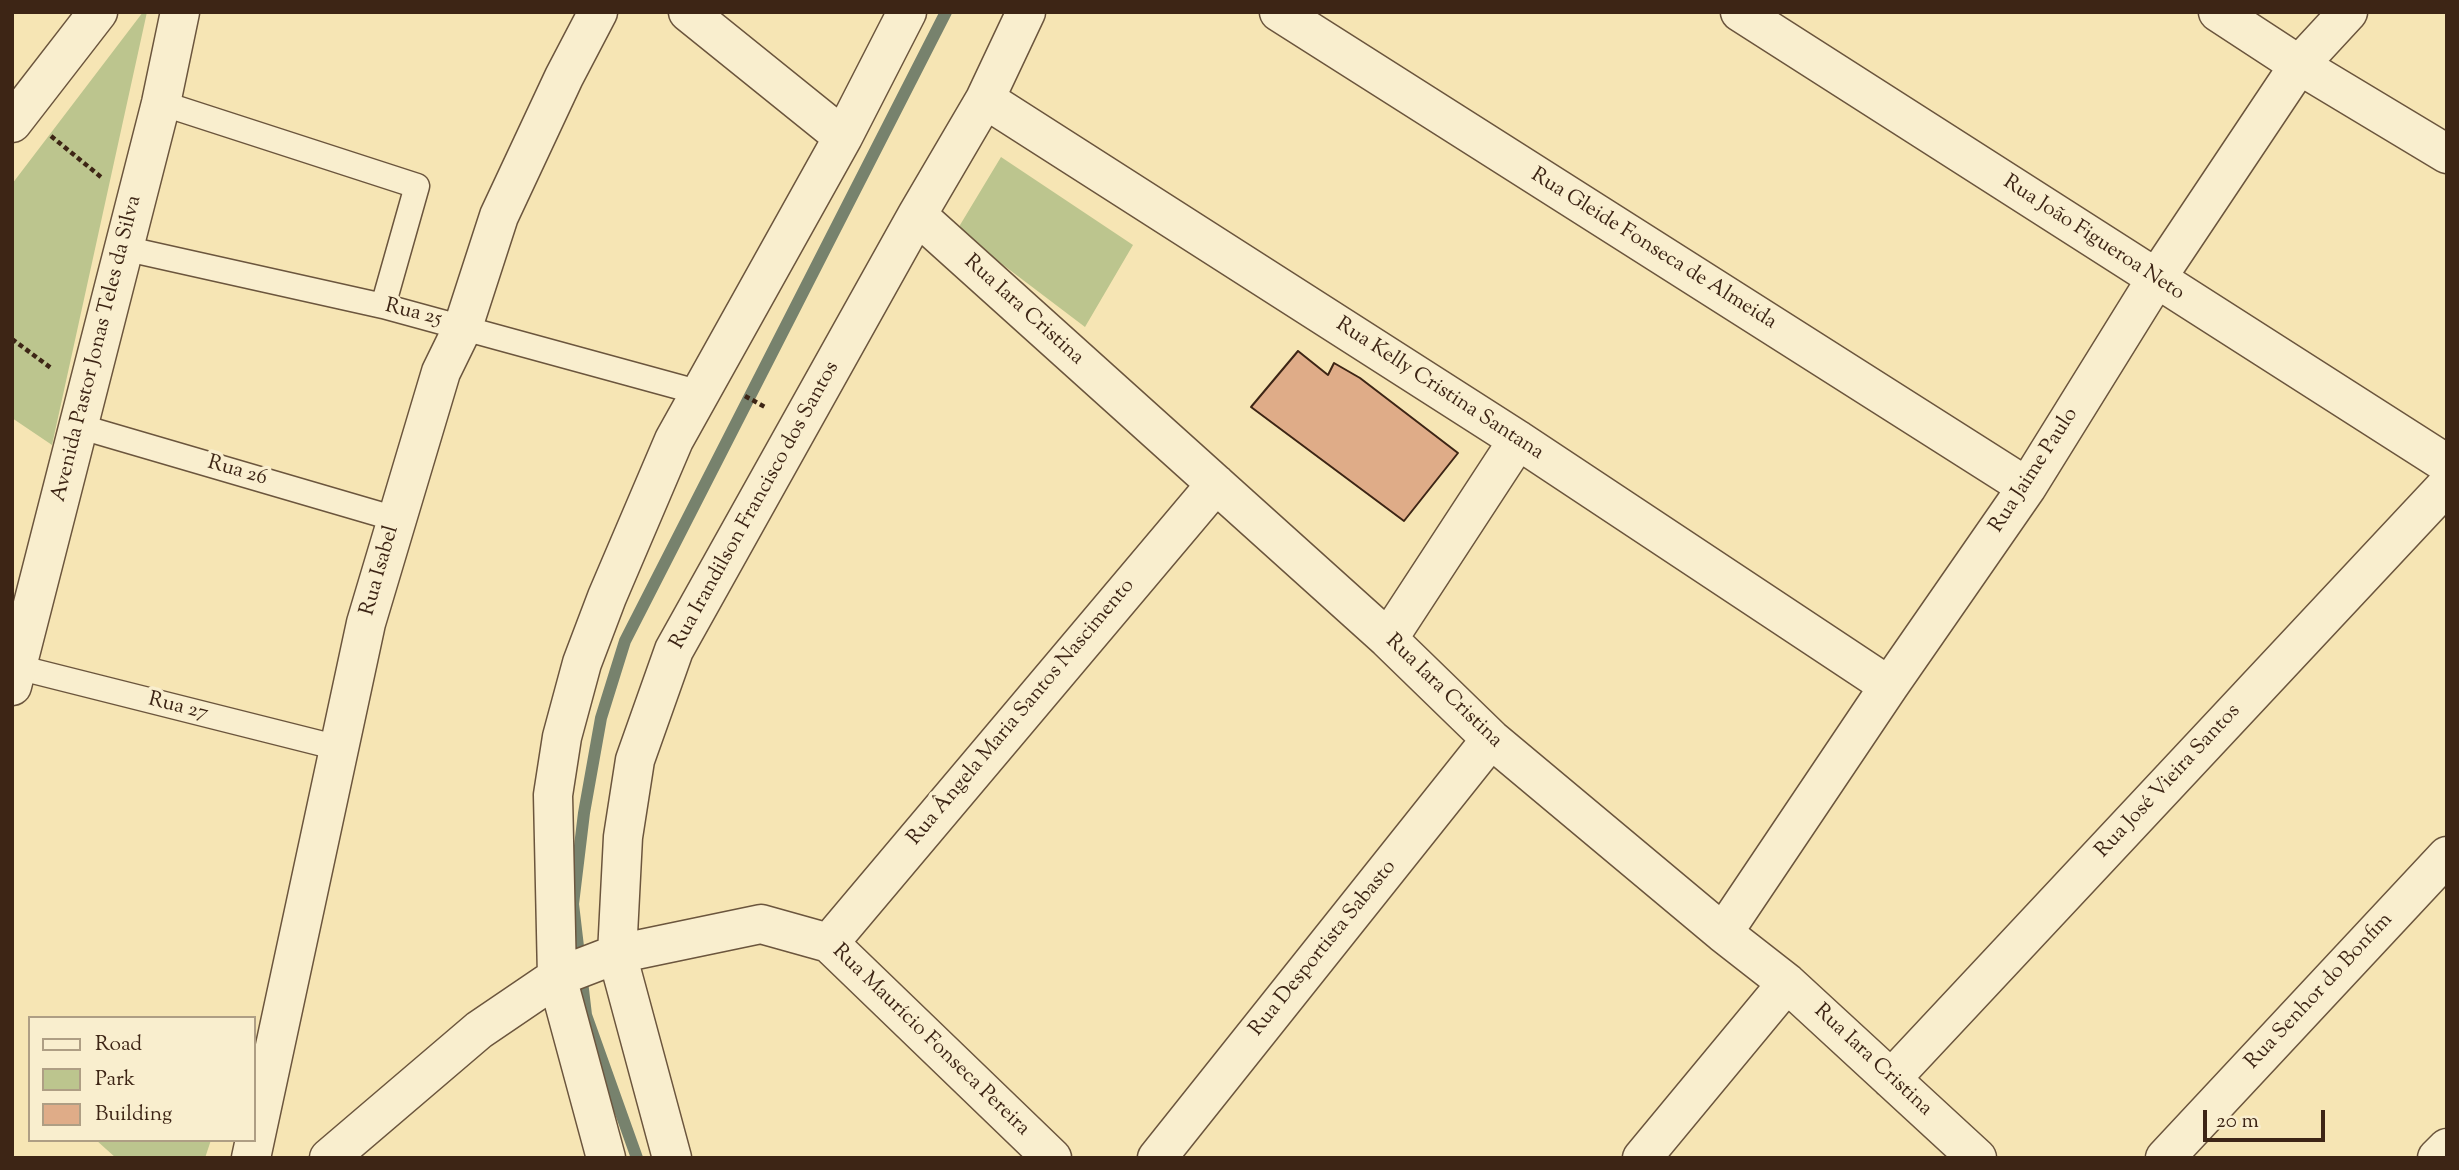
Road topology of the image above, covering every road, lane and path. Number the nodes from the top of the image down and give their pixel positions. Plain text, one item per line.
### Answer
1 (98, 12) edge
2 (180, 12) edge
3 (598, 12) edge
4 (688, 12) edge
5 (907, 12) edge
6 (1026, 12) edge
7 (1279, 12) edge
8 (1740, 12) edge
9 (2218, 12) edge
10 (2348, 12) edge
11 (2299, 65) junction
12 (985, 99) junction
13 (160, 103) junction
14 (17, 117) edge
15 (843, 137) junction
16 (2447, 154) edge
17 (135, 205) junction
18 (917, 215) junction
19 (123, 248) junction
20 (2157, 279) junction
21 (383, 306) junction
22 (463, 327) junction
23 (701, 393) junction
24 (743, 395) dead end
25 (766, 408) dead end
26 (78, 426) junction
27 (1518, 440) junction
28 (2447, 464) edge
29 (1216, 484) junction
30 (2447, 485) edge
31 (2027, 487) junction
32 (396, 519) junction
33 (1388, 639) junction
34 (15, 676) edge
35 (1889, 686) junction
36 (1491, 739) junction
37 (339, 748) junction
38 (2447, 856) edge
39 (1723, 933) junction
40 (829, 943) junction
41 (617, 954) junction
42 (556, 977) junction
43 (1787, 983) junction
44 (1891, 1079) junction
45 (256, 1134) edge
46 (2447, 1148) edge
47 (330, 1158) edge
48 (606, 1158) edge
49 (672, 1158) edge
50 (1052, 1158) edge
51 (1157, 1158) edge
52 (1642, 1158) edge
53 (1977, 1158) edge
54 (2165, 1158) edge
55 (2437, 1158) edge

1 - 14 street
2 - 13 street, Avenida Pastor Jonas Teles da Silva
3 - 22 street, Rua Isabel
4 - 15 street
5 - 15 street
6 - 12 street, Rua Irandilson Francisco dos Santos
7 - 31 street, Rua Gleide Fonseca de Almeida
8 - 20 street, Rua João Figueroa Neto
9 - 11 street
10 - 11 street, Rua Jaime Paulo
11 - 16 street
11 - 20 street, Rua Jaime Paulo
12 - 18 street, Rua Irandilson Francisco dos Santos
12 - 27 street, Rua Kelly Cristina Santana
13 - 17 street, Avenida Pastor Jonas Teles da Silva
13 - 21 lane
14 - 17 path
15 - 23 street
17 - 19 street, Avenida Pastor Jonas Teles da Silva
18 - 29 street, Rua Iara Cristina
18 - 41 street, Rua Irandilson Francisco dos Santos
19 - 21 lane, Rua 25
19 - 26 street, Avenida Pastor Jonas Teles da Silva
20 - 28 street, Rua João Figueroa Neto
20 - 31 street, Rua Jaime Paulo
21 - 22 lane, Rua 25
22 - 23 lane, Rua 25
22 - 32 street, Rua Isabel
23 - 42 street
24 - 25 path
26 - 32 lane, Rua 26
26 - 34 street, Avenida Pastor Jonas Teles da Silva
27 - 33 street
27 - 35 street, Rua Kelly Cristina Santana
29 - 33 street, Rua Iara Cristina
29 - 40 street, Rua Ângela Maria Santos Nascimento
30 - 44 street, Rua José Vieira Santos
31 - 35 street, Rua Jaime Paulo
32 - 37 street, Rua Isabel
33 - 36 street, Rua Iara Cristina
34 - 37 lane, Rua 27
35 - 39 street, Rua Jaime Paulo
36 - 39 street, Rua Iara Cristina
36 - 51 street, Rua Desportista Sabasto
37 - 45 street, Rua Isabel
38 - 54 street, Rua Senhor do Bonfim
39 - 43 street, Rua Iara Cristina
40 - 41 street, Rua Maurício Fonseca Pereira
40 - 50 street, Rua Maurício Fonseca Pereira
41 - 42 street, Rua Maurício Fonseca Pereira
41 - 49 street, Rua Irandilson Francisco dos Santos
42 - 47 street, Rua Maurício Fonseca Pereira
42 - 48 street
43 - 44 street, Rua Iara Cristina
43 - 52 street
44 - 53 street, Rua Iara Cristina
46 - 55 street

